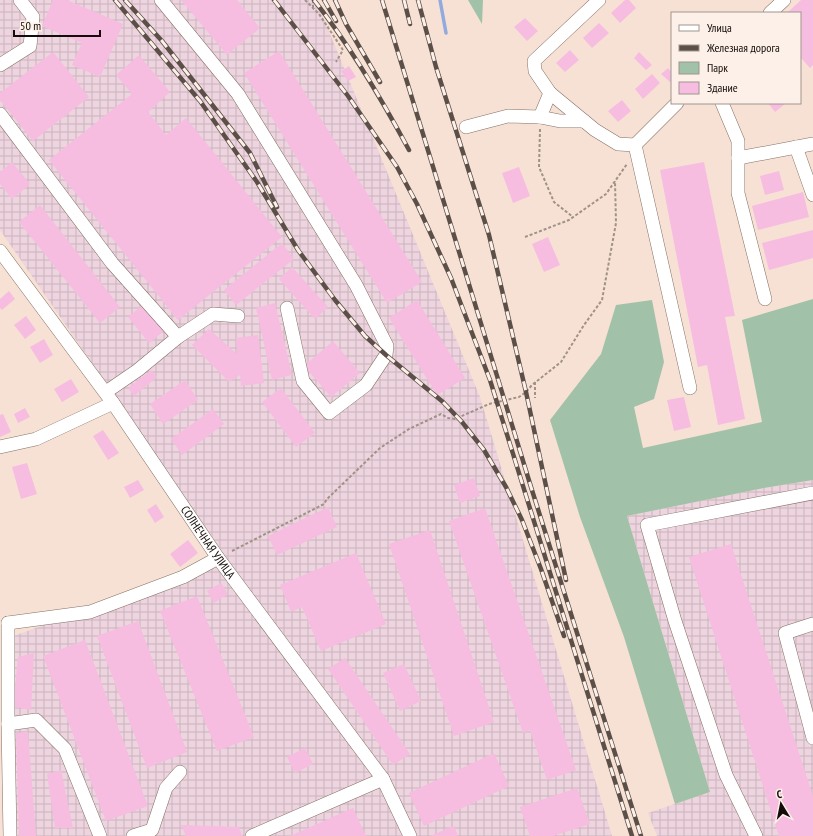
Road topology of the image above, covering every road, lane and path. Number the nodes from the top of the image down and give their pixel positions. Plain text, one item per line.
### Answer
1 (20, 0) edge
2 (161, 0) edge
3 (305, 0) edge
4 (313, 0) edge
5 (599, 0) edge
6 (784, 0) edge
7 (313, 8) junction
8 (771, 12) edge
9 (336, 62) dead end
10 (0, 65) edge
11 (550, 92) junction
12 (676, 104) edge
13 (722, 104) edge
14 (0, 114) edge
15 (540, 117) junction
16 (584, 121) junction
17 (466, 127) dead end
18 (813, 144) edge
19 (635, 145) junction
20 (796, 147) junction
21 (738, 158) junction
22 (615, 181) junction
23 (813, 195) edge
24 (573, 217) junction
25 (525, 237) dead end
26 (0, 251) edge
27 (765, 299) dead end
28 (287, 308) dead end
29 (238, 316) dead end
30 (178, 337) junction
31 (535, 382) junction
32 (690, 388) dead end
33 (106, 392) junction
34 (535, 398) dead end
35 (114, 403) junction
36 (0, 447) edge
37 (813, 493) edge
38 (232, 551) dead end
39 (218, 558) junction
40 (4, 621) edge
41 (813, 624) edge
42 (8, 724) junction
43 (813, 738) edge
44 (180, 772) dead end
45 (383, 779) junction
46 (10, 836) edge
47 (100, 836) edge
48 (133, 836) edge
49 (252, 836) edge
50 (410, 836) edge
51 (756, 836) edge

1 - 10 street
2 - 28 street
3 - 7 path
4 - 7 path
5 - 11 street
6 - 8 street
7 - 9 path
11 - 15 street
11 - 16 street
12 - 19 street
13 - 21 street
14 - 30 street
15 - 16 street
15 - 17 street
15 - 24 path
16 - 19 street
18 - 20 street
19 - 22 path
19 - 32 street
20 - 21 street
20 - 23 street
21 - 27 street
22 - 24 path
22 - 31 path
24 - 25 path
26 - 33 street, СОЛНЕЧНАЯ УЛИЦА
29 - 30 street
30 - 33 street
31 - 34 path
31 - 38 path
33 - 35 street, СОЛНЕЧНАЯ УЛИЦА
35 - 36 street
35 - 39 street, СОЛНЕЧНАЯ УЛИЦА
37 - 51 street
39 - 40 street
39 - 45 street, СОЛНЕЧНАЯ УЛИЦА
40 - 42 street
41 - 43 street
42 - 46 street
42 - 47 street
44 - 48 street
45 - 49 street
45 - 50 street, СОЛНЕЧНАЯ УЛИЦА

